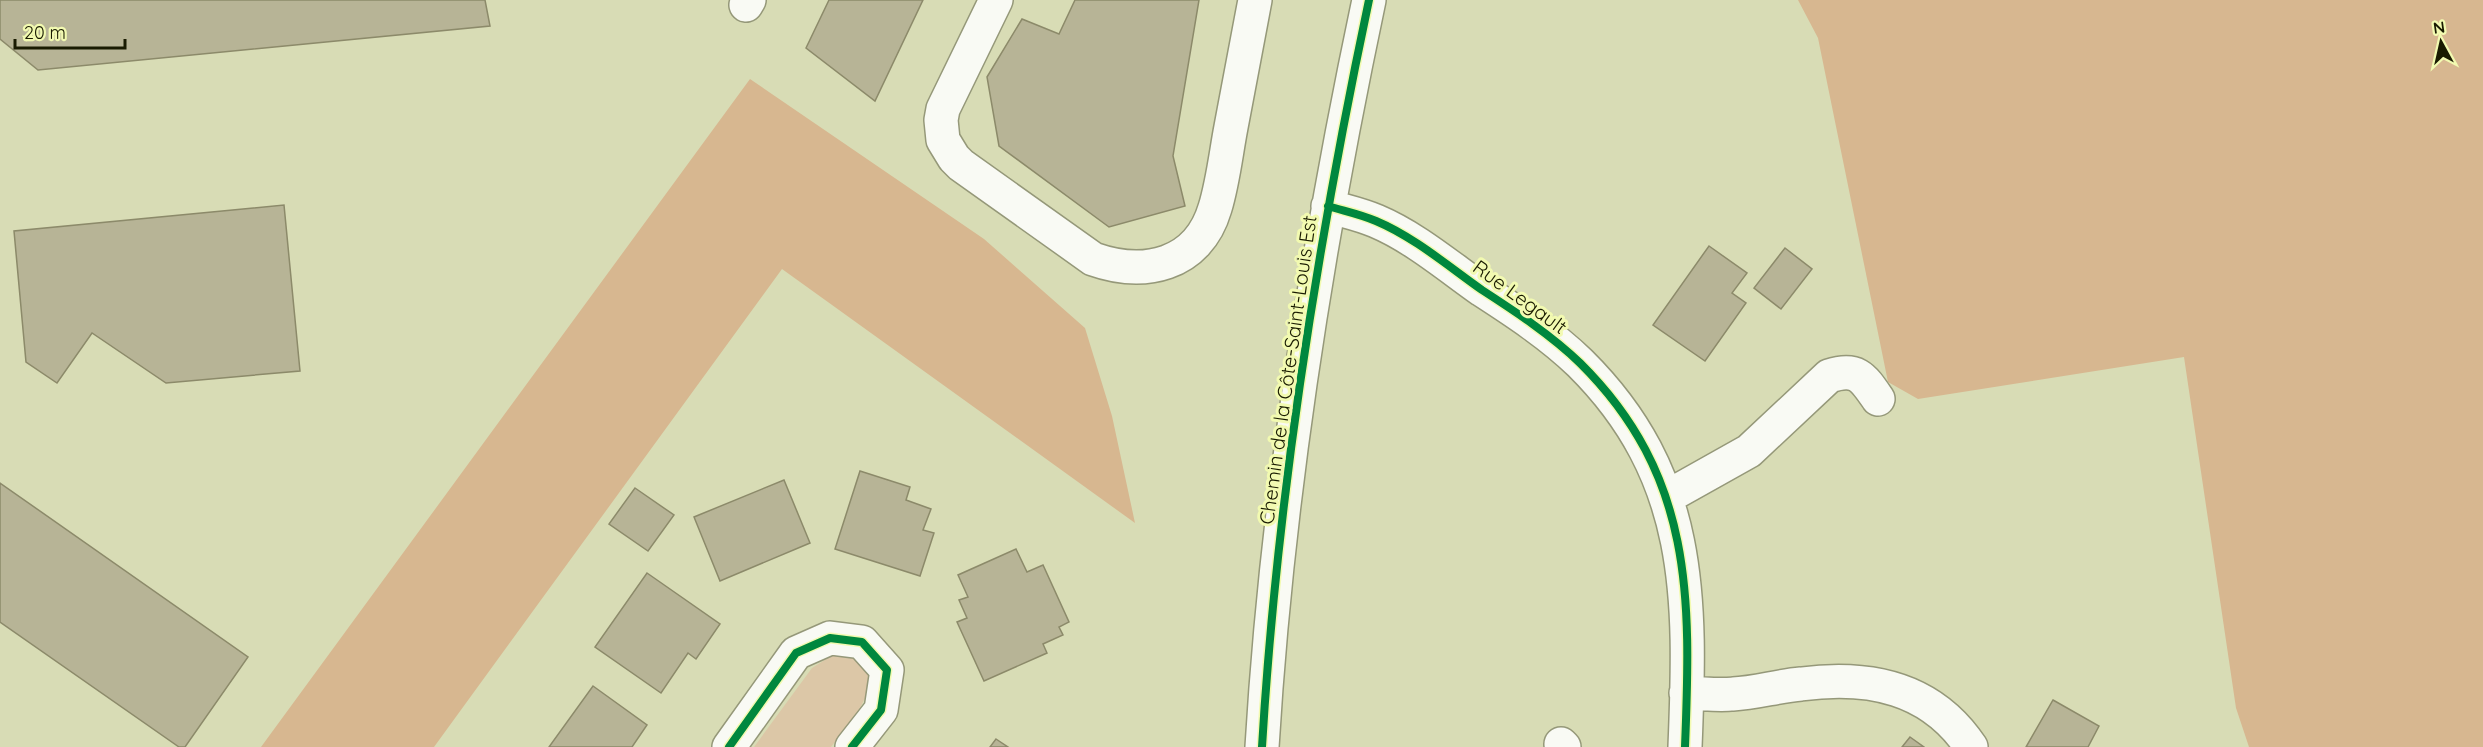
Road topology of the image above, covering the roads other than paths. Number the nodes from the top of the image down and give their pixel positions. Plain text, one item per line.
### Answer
1 (996, 0) edge
2 (1255, 0) edge
3 (1369, 0) edge
4 (1328, 207) junction
5 (1878, 399) dead end
6 (1667, 497) junction
7 (1686, 693) junction
8 (729, 747) edge
9 (852, 747) edge
10 (1262, 747) edge
11 (1685, 747) edge
12 (1971, 747) edge

1 - 2 street
3 - 4 street, Chemin de la Côte-Saint-Louis Est
4 - 6 street, Rue Legault
4 - 10 street, Chemin de la Côte-Saint-Louis Est
5 - 6 street
6 - 7 street, Rue Legault
7 - 11 street, Rue Legault
7 - 12 street
8 - 9 street

